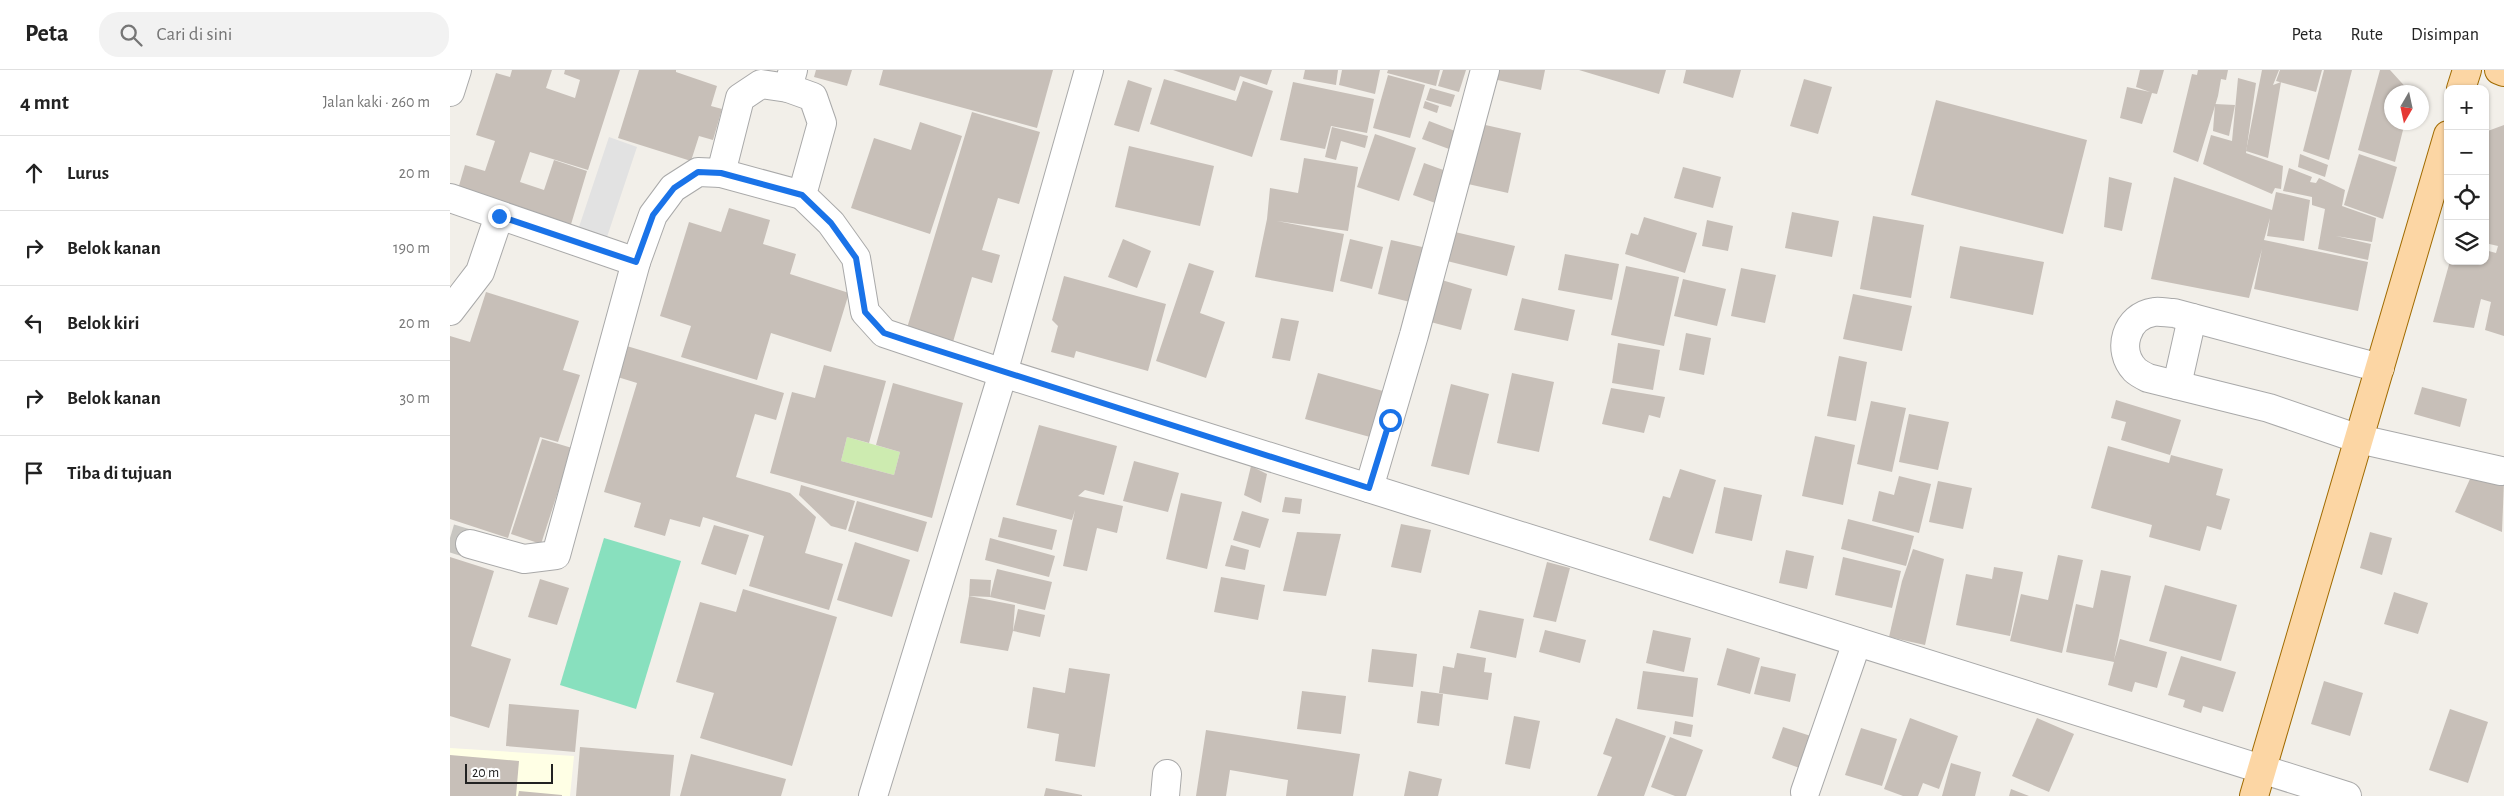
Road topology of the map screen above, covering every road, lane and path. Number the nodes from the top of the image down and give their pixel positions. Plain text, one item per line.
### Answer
1 (457, 70) edge
2 (1090, 70) edge
3 (1485, 70) edge
4 (2467, 70) edge
5 (2499, 70) edge
6 (2504, 72) edge
7 (790, 79) edge
8 (2462, 85) edge
9 (450, 92) edge
10 (2444, 149) edge
11 (721, 173) junction
12 (802, 195) junction
13 (450, 198) edge
14 (499, 216) junction
15 (636, 262) junction
16 (450, 311) edge
17 (2192, 318) junction
18 (2380, 368) junction
19 (1003, 373) junction
20 (2177, 385) junction
21 (2359, 439) junction
22 (2501, 471) dead end
23 (1369, 488) junction
24 (470, 544) tunnel mouth
25 (1857, 642) junction
26 (2262, 770) junction
27 (1805, 792) dead end
28 (873, 796) edge
29 (2254, 796) edge
30 (2346, 796) edge

1 - 9 street
2 - 19 street
3 - 23 street
4 - 8 main road
5 - 6 main road
7 - 11 street
7 - 12 street
10 - 18 main road
11 - 12 street
11 - 15 street
12 - 19 street
13 - 14 street
14 - 15 street
14 - 16 street
15 - 24 street
17 - 18 street
17 - 20 street
17 - 20 street
18 - 21 main road
19 - 23 street
19 - 28 street
20 - 21 street
21 - 22 street
21 - 26 main road
23 - 25 street
25 - 26 street
25 - 27 street
26 - 29 main road
26 - 30 street

